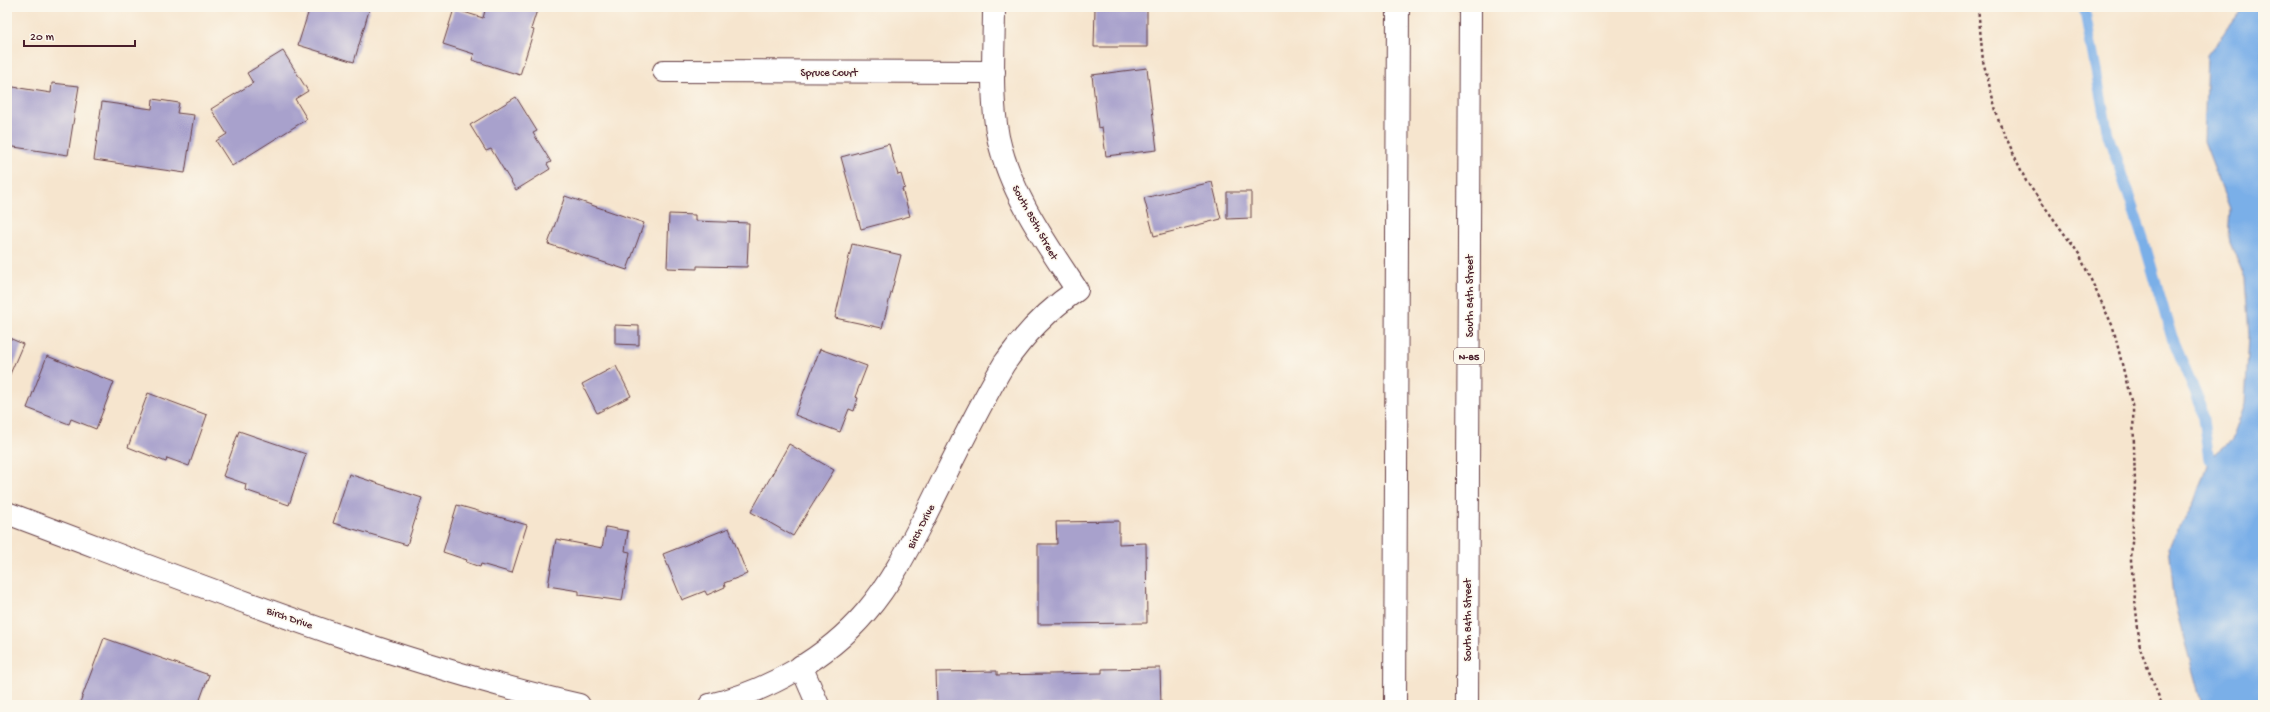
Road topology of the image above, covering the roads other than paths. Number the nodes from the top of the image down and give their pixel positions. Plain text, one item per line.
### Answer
1 (994, 7) edge
2 (1398, 7) edge
3 (1470, 7) edge
4 (664, 72) dead end
5 (994, 72) junction
6 (1077, 290) joint
7 (7, 512) edge
8 (801, 666) junction
9 (579, 705) edge
10 (710, 705) edge
11 (818, 705) edge
12 (1395, 705) edge
13 (1467, 705) edge

1 - 5 street, South 85th Street
2 - 12 street
3 - 13 street, South 84th Street / N-85
4 - 5 street, Spruce Court
5 - 6 street, South 85th Street
6 - 8 street, Birch Drive
7 - 9 street, Birch Drive
8 - 10 street, Birch Drive
8 - 11 street

